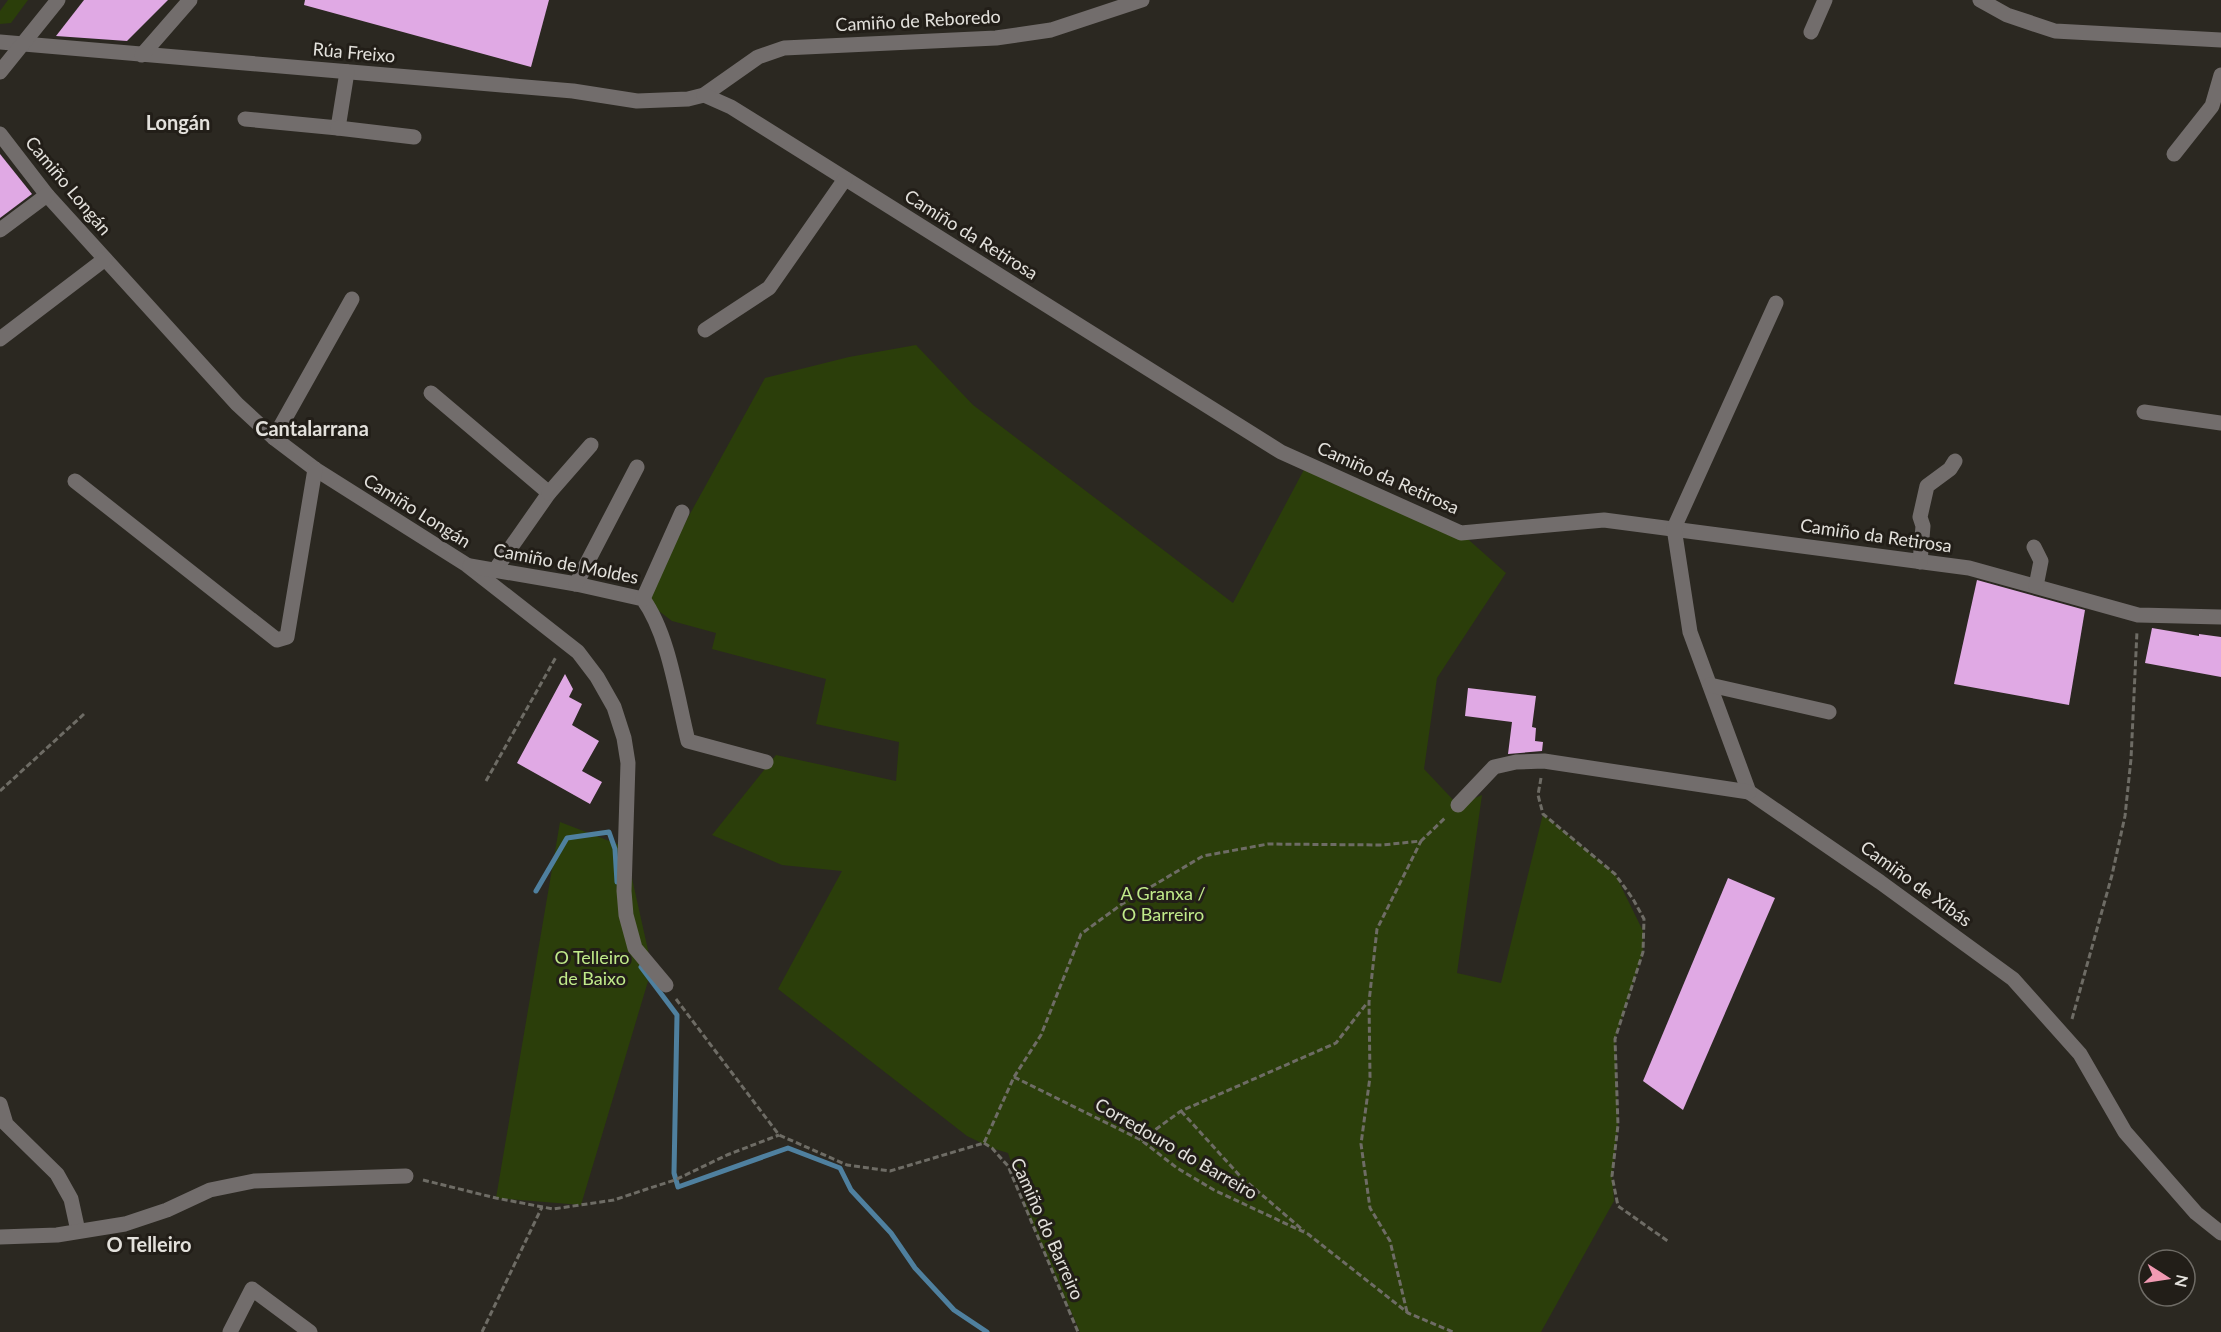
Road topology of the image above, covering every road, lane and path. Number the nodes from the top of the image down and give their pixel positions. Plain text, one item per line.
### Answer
1 (58, 0) edge
2 (189, 0) edge
3 (1142, 0) edge
4 (1825, 0) edge
5 (1980, 0) edge
6 (1811, 32) dead end
7 (2221, 40) edge
8 (0, 42) edge
9 (23, 45) junction
10 (142, 55) junction
11 (0, 72) edge
12 (347, 72) junction
13 (2221, 75) edge
14 (704, 95) junction
15 (245, 119) dead end
16 (338, 128) junction
17 (0, 134) edge
18 (414, 137) dead end
19 (2174, 154) dead end
20 (844, 178) junction
21 (47, 195) junction
22 (0, 230) edge
23 (105, 259) junction
24 (352, 299) dead end
25 (1776, 303) dead end
26 (705, 330) dead end
27 (0, 339) edge
28 (431, 393) dead end
29 (2144, 412) dead end
30 (2221, 423) edge
31 (274, 438) junction
32 (591, 445) dead end
33 (1955, 462) dead end
34 (637, 467) dead end
35 (315, 469) junction
36 (75, 481) dead end
37 (549, 493) junction
38 (682, 512) dead end
39 (1674, 528) junction
40 (2034, 547) dead end
41 (1920, 562) junction
42 (467, 565) junction
43 (495, 570) junction
44 (576, 584) junction
45 (2036, 586) junction
46 (643, 599) junction
47 (2138, 615) junction
48 (2221, 617) edge
49 (564, 642) junction
50 (1710, 685) junction
51 (1829, 712) dead end
52 (84, 714) dead end
53 (1544, 761) junction
54 (766, 762) dead end
55 (486, 781) dead end
56 (0, 792) edge
57 (1749, 792) junction
58 (1458, 805) joint
59 (1421, 841) junction
60 (666, 985) joint
61 (1368, 1002) junction
62 (2066, 1038) junction
63 (1014, 1077) junction
64 (0, 1104) edge
65 (1181, 1111) junction
66 (779, 1135) junction
67 (1141, 1140) junction
68 (984, 1143) junction
69 (406, 1176) joint
70 (542, 1207) junction
71 (78, 1231) junction
72 (2221, 1233) edge
73 (1308, 1234) junction
74 (0, 1237) edge
75 (1668, 1242) dead end
76 (1408, 1313) junction
77 (230, 1332) edge
78 (310, 1332) edge
79 (482, 1332) edge
80 (1078, 1332) edge
81 (1453, 1332) edge

1 - 9 street
2 - 10 street
3 - 14 street, Camiño de Reboredo
4 - 6 street
5 - 7 street
8 - 9 street, Rúa Freixo
9 - 10 street, Rúa Freixo
9 - 11 street
10 - 12 street, Rúa Freixo
12 - 14 street, Rúa Freixo
12 - 16 street
13 - 19 street
14 - 20 street, Camiño da Retirosa
15 - 16 street
16 - 18 street
17 - 21 street, Camiño Longán
20 - 26 street
20 - 39 street, Camiño da Retirosa
21 - 22 street
21 - 23 street, Camiño Longán
23 - 27 street
23 - 31 street, Camiño Longán
24 - 31 street
25 - 39 street
28 - 37 street
29 - 30 street
31 - 35 street, Camiño Longán
32 - 37 street
33 - 41 street
34 - 44 street
35 - 36 street
35 - 42 street, Camiño Longán
37 - 43 street
38 - 46 street
39 - 41 street, Camiño da Retirosa
39 - 50 street
40 - 45 street
41 - 45 street, Camiño da Retirosa
42 - 43 street, Camiño de Moldes
42 - 49 street, Camiño Longán
43 - 44 street, Camiño de Moldes
44 - 46 street, Camiño de Moldes
45 - 47 street, Camiño da Retirosa
46 - 54 street, Camiño de Moldes
47 - 48 street, Camiño da Retirosa
47 - 62 path
49 - 55 path
49 - 60 street, Camiño Longán
50 - 51 street
50 - 57 street
52 - 56 path
53 - 57 street
53 - 58 street
53 - 75 path
57 - 62 street, Camiño de Xibás
58 - 59 path
59 - 61 path
59 - 63 path
60 - 66 path
61 - 65 path
61 - 76 path
62 - 72 street, Camiño de Xibás
63 - 67 path, Corredouro do Barreiro
63 - 68 path
64 - 71 street
65 - 67 path
65 - 73 path
66 - 68 path
66 - 70 path
67 - 73 path, Corredouro do Barreiro
68 - 80 path, Camiño do Barreiro
69 - 70 path
69 - 71 street
70 - 79 path
71 - 74 street
73 - 76 path, Corredouro do Barreiro
76 - 81 path, Corredouro do Barreiro
77 - 78 street

